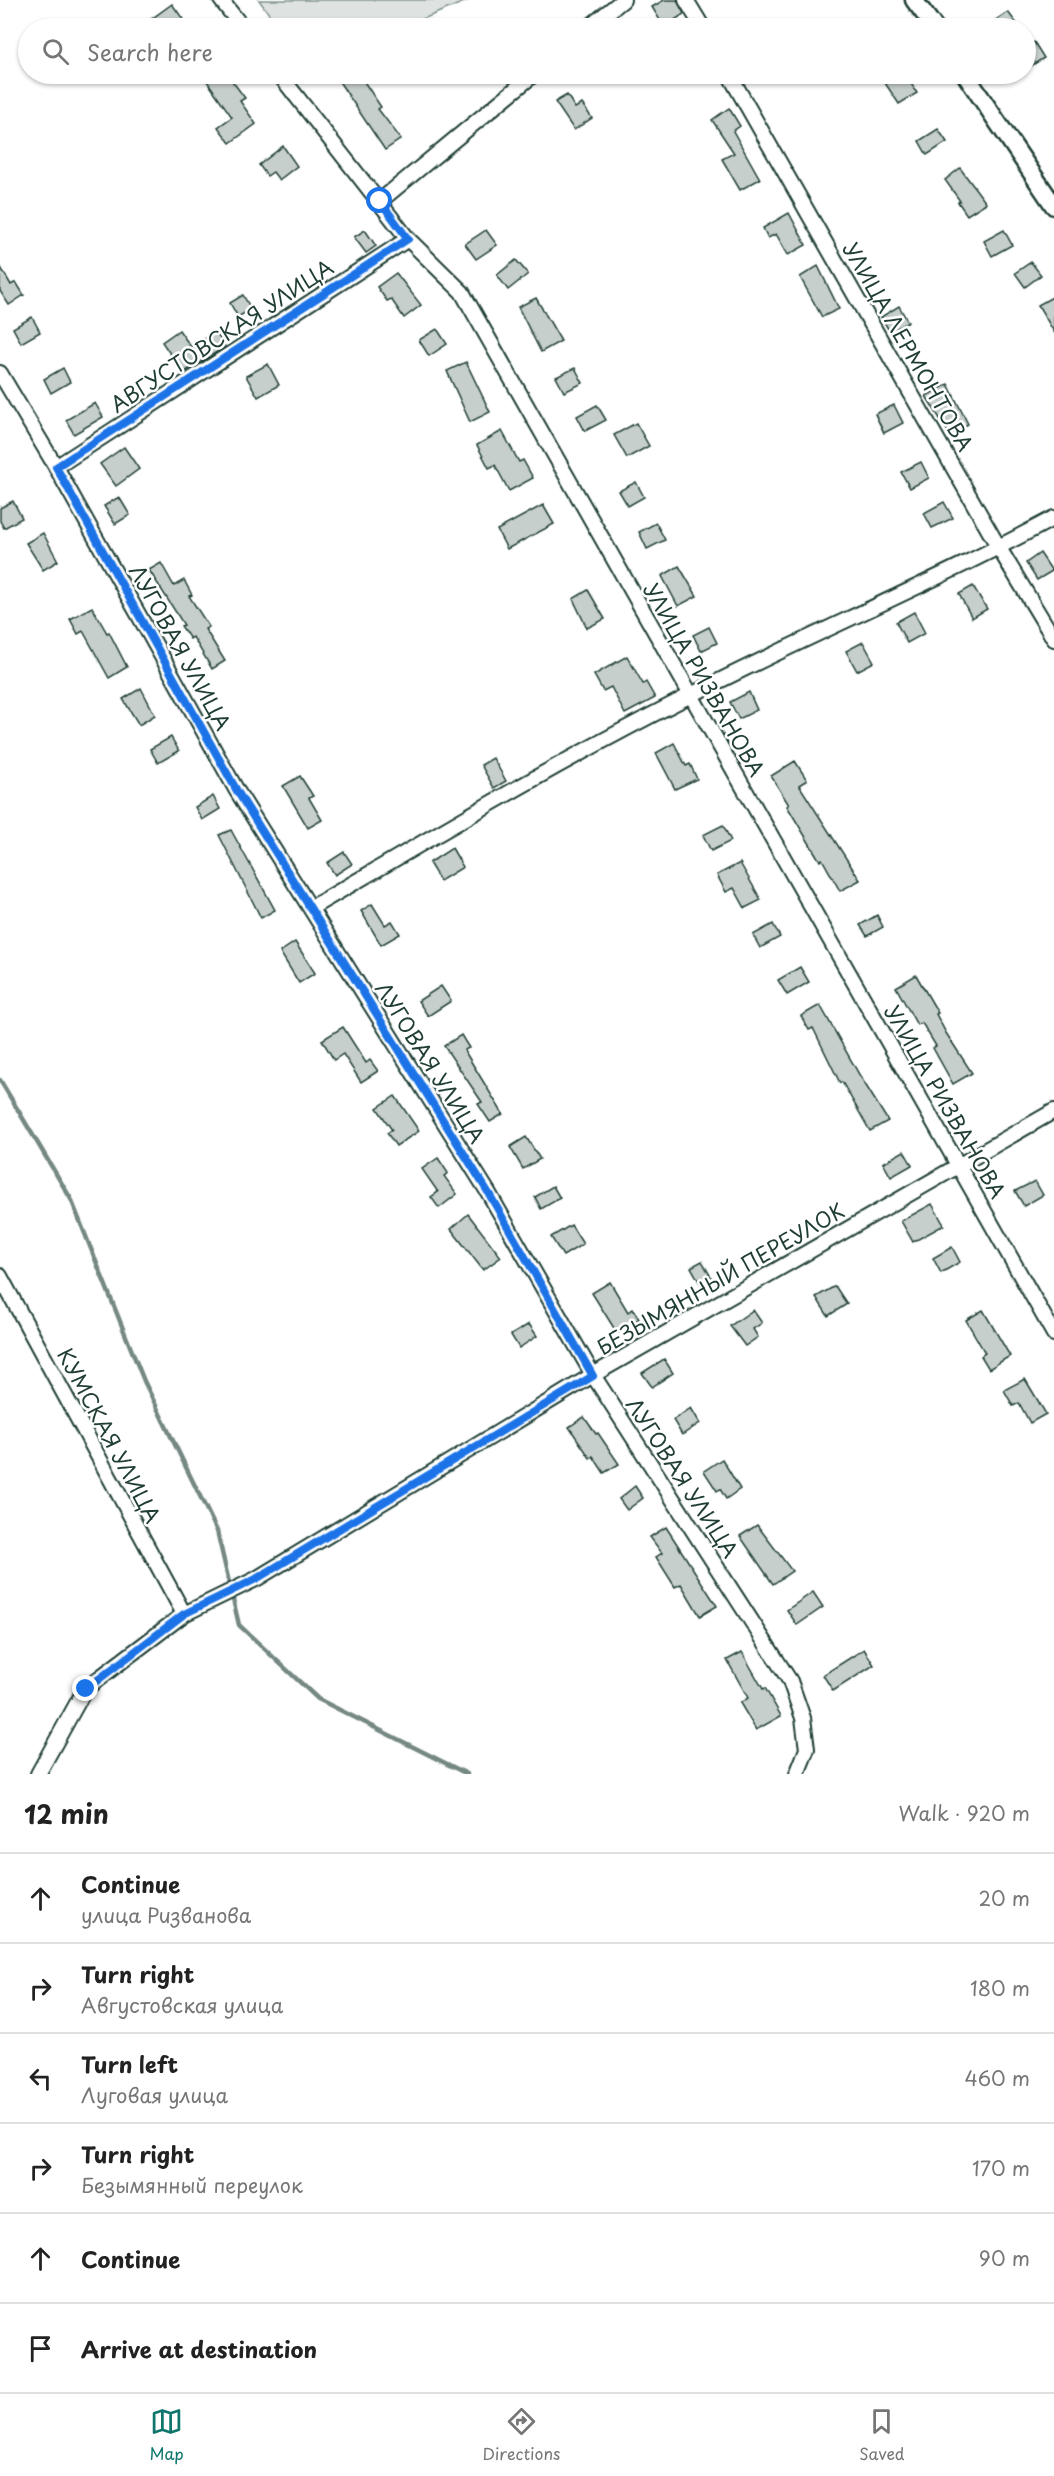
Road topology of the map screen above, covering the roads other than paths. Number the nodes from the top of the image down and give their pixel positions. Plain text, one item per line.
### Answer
1 (221, 0) edge
2 (623, 0) edge
3 (686, 0) edge
4 (914, 0) edge
5 (235, 18) edge
6 (600, 18) edge
7 (697, 18) edge
8 (928, 18) edge
9 (287, 84) edge
10 (522, 84) edge
11 (735, 84) edge
12 (972, 84) edge
13 (380, 201) junction
14 (1054, 206) edge
15 (408, 239) junction
16 (0, 373) edge
17 (56, 467) junction
18 (1054, 518) edge
19 (999, 548) junction
20 (1054, 639) edge
21 (690, 695) junction
22 (310, 908) junction
23 (1054, 1111) edge
24 (958, 1165) junction
25 (0, 1276) edge
26 (1054, 1334) edge
27 (593, 1376) junction
28 (184, 1614) junction
29 (38, 1774) edge
30 (797, 1774) edge

1 - 5 street
2 - 6 street
3 - 7 street
4 - 8 street
9 - 13 street, УЛИЦА РИЗВАНОВА
10 - 13 street
11 - 19 street, УЛИЦА ЛЕРМОНТОВА
12 - 14 street
13 - 15 street, УЛИЦА РИЗВАНОВА
15 - 17 street, АВГУСТОВСКАЯ УЛИЦА
15 - 21 street, УЛИЦА РИЗВАНОВА
16 - 17 street, ЛУГОВАЯ УЛИЦА
17 - 22 street, ЛУГОВАЯ УЛИЦА
18 - 19 street
19 - 20 street, УЛИЦА ЛЕРМОНТОВА
19 - 21 street
21 - 22 street
21 - 24 street, УЛИЦА РИЗВАНОВА
22 - 27 street, ЛУГОВАЯ УЛИЦА
23 - 24 street, БЕЗЫМЯННЫЙ ПЕРЕУЛОК
24 - 26 street, УЛИЦА РИЗВАНОВА
24 - 27 street, БЕЗЫМЯННЫЙ ПЕРЕУЛОК
25 - 28 street, КУМСКАЯ УЛИЦА
27 - 28 street, БЕЗЫМЯННЫЙ ПЕРЕУЛОК
27 - 30 street, ЛУГОВАЯ УЛИЦА
28 - 29 street, БЕЗЫМЯННЫЙ ПЕРЕУЛОК

